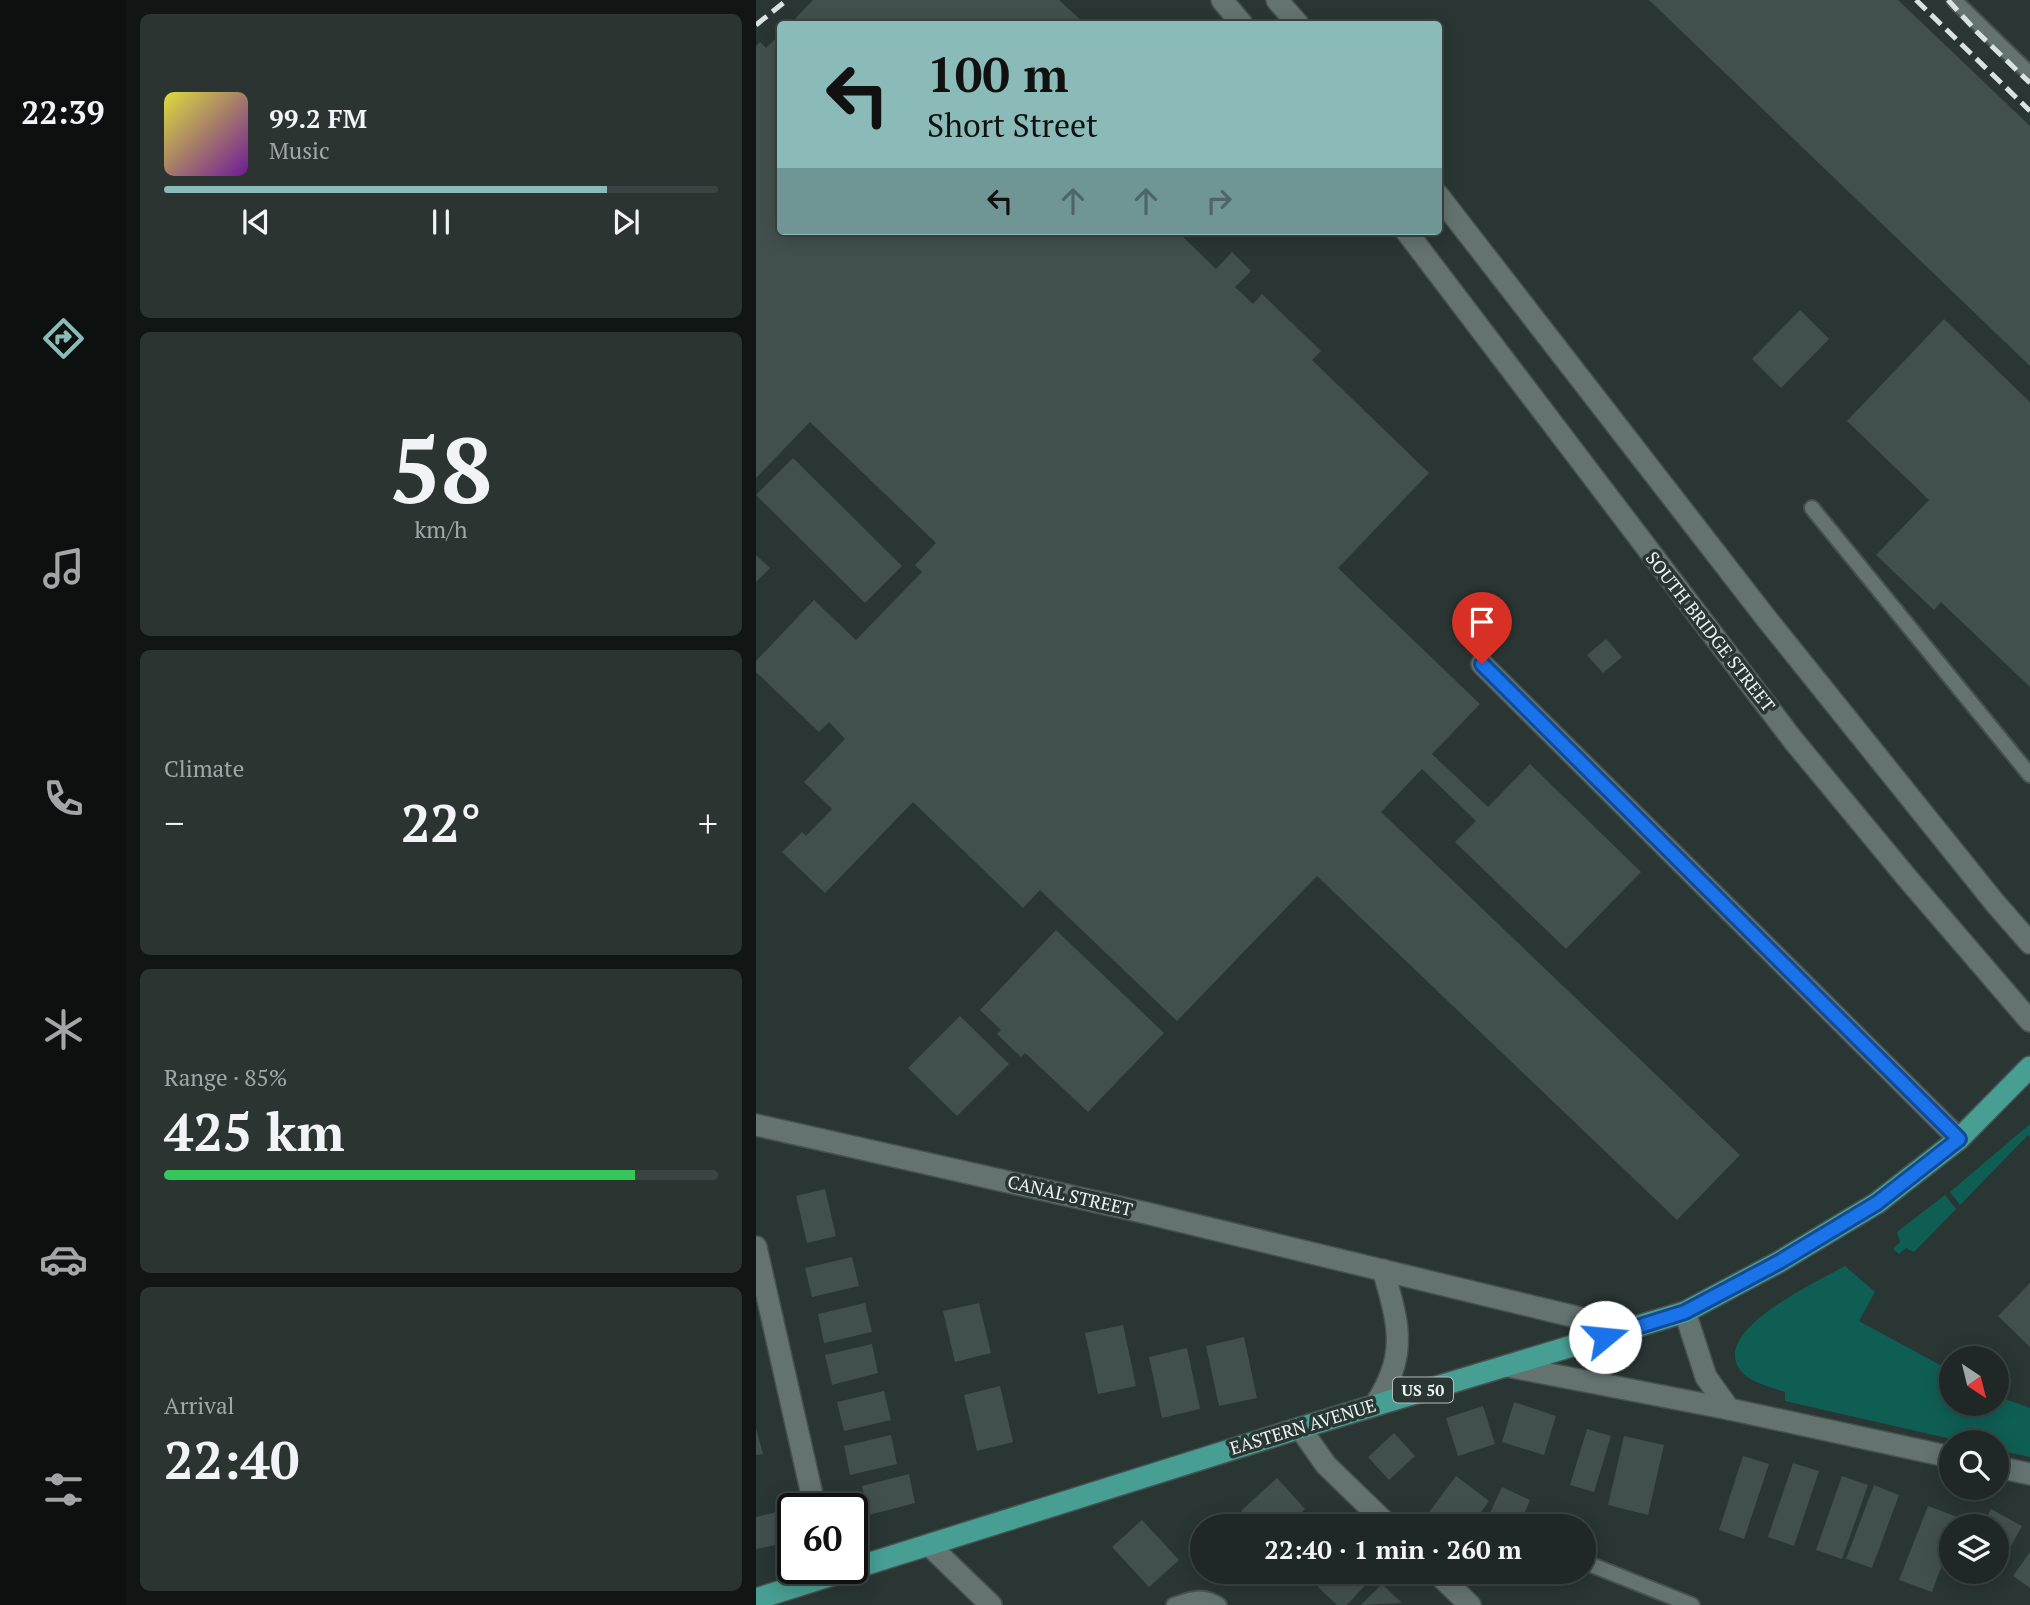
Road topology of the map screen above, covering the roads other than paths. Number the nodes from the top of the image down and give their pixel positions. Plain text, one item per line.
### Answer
1 (1222, 0) edge
2 (1277, 0) edge
3 (1954, 0) edge
4 (1240, 21) edge
5 (1295, 21) edge
6 (2030, 74) edge
7 (1442, 200) edge
8 (1409, 235) edge
9 (1812, 508) dead end
10 (1482, 664) dead end
11 (2030, 775) edge
12 (2030, 943) edge
13 (2030, 1021) edge
14 (2030, 1067) edge
15 (756, 1125) edge
16 (1959, 1139) junction
17 (756, 1247) edge
18 (1383, 1270) junction
19 (1685, 1312) junction
20 (1630, 1330) junction
21 (1507, 1366) junction
22 (1376, 1404) junction
23 (1729, 1409) junction
24 (1300, 1428) junction
25 (1939, 1454) edge
26 (2009, 1470) edge
27 (2030, 1474) edge
28 (812, 1493) edge
29 (1377, 1514) edge
30 (930, 1546) junction
31 (868, 1562) edge
32 (1596, 1567) edge
33 (797, 1584) edge
34 (1448, 1584) edge
35 (756, 1599) edge
36 (991, 1605) edge
37 (1174, 1605) edge
38 (1219, 1605) edge
39 (1470, 1605) edge
40 (1692, 1605) edge

1 - 4 street
2 - 5 street
3 - 6 lane
7 - 12 street
8 - 13 street, SOUTH BRIDGE STREET
9 - 11 lane
10 - 16 street
14 - 16 main road, EASTERN AVENUE / US 50
15 - 18 street, CANAL STREET
16 - 19 main road, EASTERN AVENUE / US 50
17 - 28 street
18 - 20 street, CANAL STREET
18 - 22 street
19 - 20 main road, EASTERN AVENUE / US 50
19 - 23 street
20 - 21 main road, EASTERN AVENUE / US 50
21 - 22 main road, EASTERN AVENUE / US 50
21 - 23 street
22 - 24 main road, EASTERN AVENUE / US 50
23 - 25 street
24 - 29 street
24 - 30 main road, EASTERN AVENUE / US 50
26 - 27 street
30 - 31 main road, EASTERN AVENUE / US 50
30 - 36 street
32 - 40 lane
33 - 35 main road, EASTERN AVENUE / US 50
34 - 39 street
37 - 38 lane

